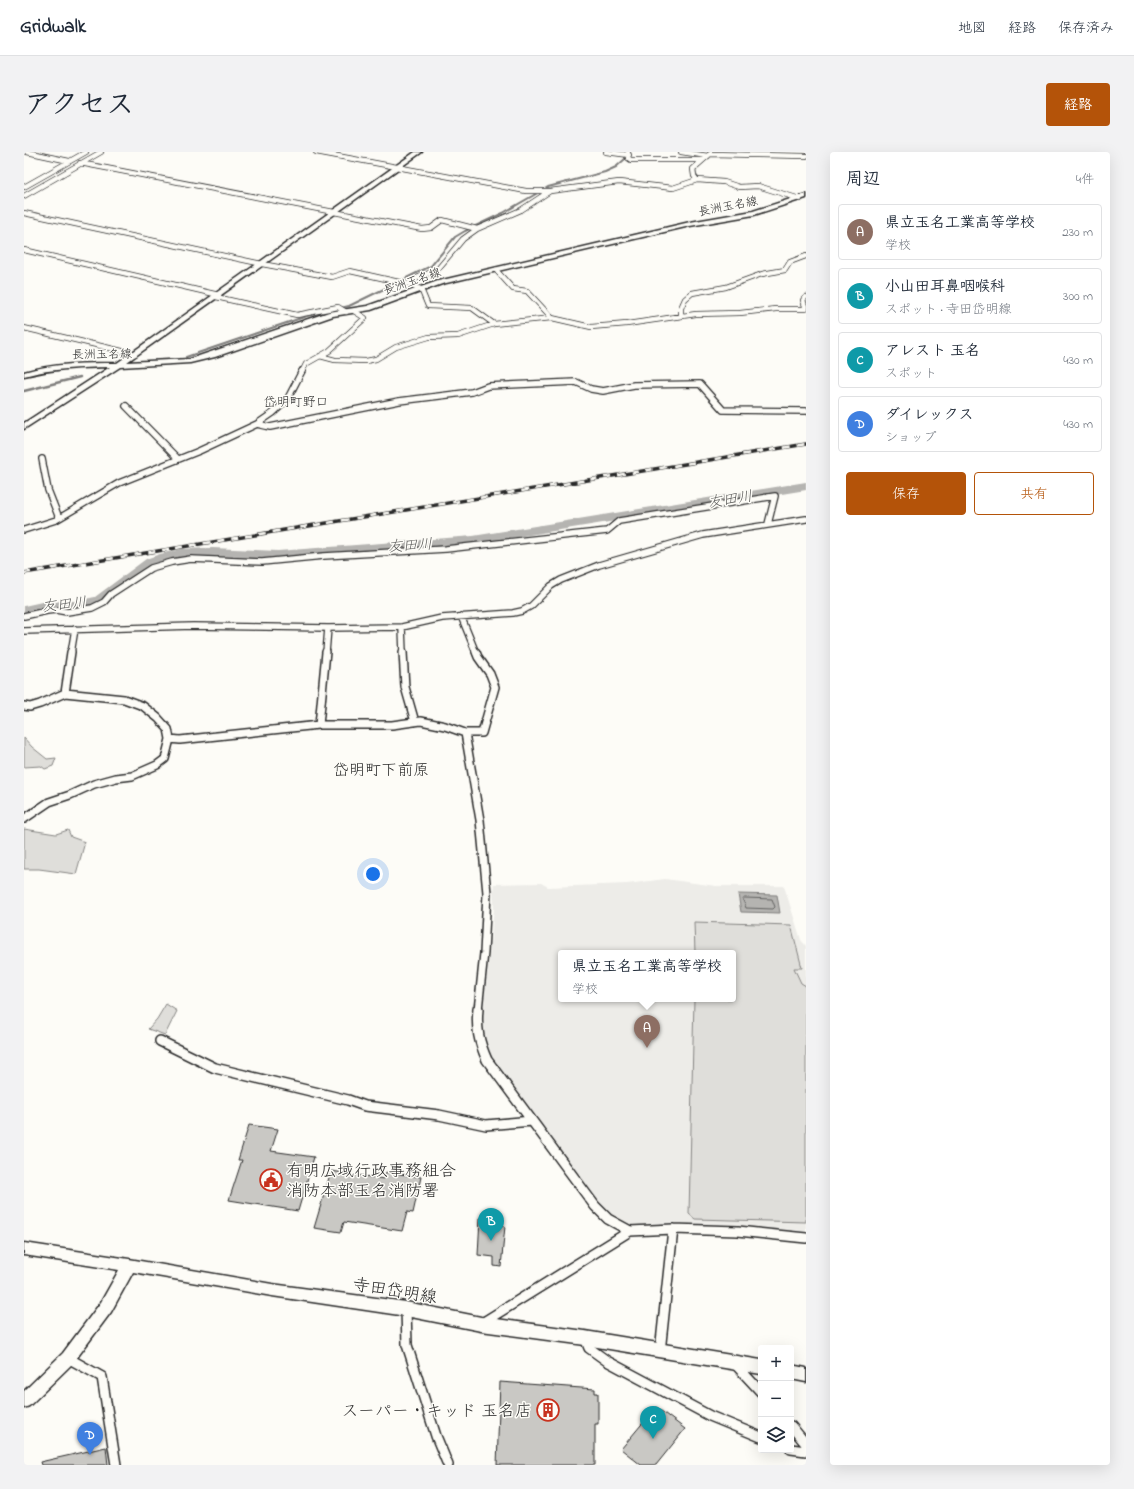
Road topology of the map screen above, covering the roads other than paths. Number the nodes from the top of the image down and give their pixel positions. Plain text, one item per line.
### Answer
1 (27, 152) edge
2 (86, 152) edge
3 (101, 152) edge
4 (316, 152) edge
5 (419, 152) edge
6 (606, 152) edge
7 (682, 152) edge
8 (627, 154) edge
9 (708, 156) junction
10 (806, 156) edge
11 (703, 160) junction
12 (70, 161) junction
13 (80, 163) junction
14 (397, 167) junction
15 (697, 180) junction
16 (24, 187) edge
17 (549, 190) junction
18 (24, 196) edge
19 (803, 198) edge
20 (334, 211) junction
21 (24, 213) edge
22 (474, 228) junction
23 (24, 250) edge
24 (806, 256) edge
25 (262, 264) junction
26 (496, 270) junction
27 (408, 284) junction
28 (421, 289) junction
29 (218, 296) junction
30 (806, 297) edge
31 (806, 309) edge
32 (345, 310) junction
33 (682, 315) junction
34 (552, 318) junction
35 (494, 324) junction
36 (24, 328) edge
37 (135, 354) junction
38 (320, 356) junction
39 (118, 365) junction
40 (24, 374) edge
41 (126, 406) dead end
42 (806, 411) edge
43 (257, 424) junction
44 (24, 427) edge
45 (42, 459) dead end
46 (178, 460) junction
47 (59, 518) junction
48 (806, 519) edge
49 (768, 524) junction
50 (24, 530) edge
51 (24, 616) edge
52 (461, 616) junction
53 (402, 627) junction
54 (328, 628) junction
55 (75, 629) junction
56 (24, 631) edge
57 (65, 693) junction
58 (24, 706) edge
59 (415, 722) junction
60 (319, 725) junction
61 (465, 733) junction
62 (170, 739) junction
63 (24, 819) edge
64 (160, 1041) dead end
65 (532, 1121) junction
66 (673, 1229) junction
67 (630, 1231) junction
68 (806, 1238) edge
69 (24, 1249) edge
70 (129, 1265) junction
71 (406, 1310) junction
72 (481, 1324) junction
73 (585, 1338) junction
74 (660, 1352) junction
75 (68, 1358) junction
76 (734, 1363) junction
77 (758, 1367) edge
78 (794, 1373) edge
79 (806, 1375) edge
80 (758, 1389) edge
81 (24, 1401) edge
82 (794, 1430) edge
83 (758, 1436) edge
84 (806, 1444) edge
85 (794, 1449) edge
86 (806, 1451) edge
87 (116, 1465) edge
88 (448, 1465) edge

1 - 12 street
2 - 12 street
3 - 13 street
4 - 14 street
5 - 14 main road
6 - 8 street
7 - 9 street
8 - 11 street
9 - 10 street
9 - 11 street
11 - 15 street
12 - 16 street
13 - 18 street
13 - 20 street
14 - 17 street
14 - 20 main road
15 - 17 street
15 - 19 street
17 - 22 street
19 - 26 main road, 長洲玉名線
20 - 22 street
20 - 25 main road
21 - 25 street
22 - 27 street
23 - 29 street
24 - 33 street
25 - 27 street
25 - 29 main road
26 - 28 main road, 長洲玉名線
26 - 34 street
27 - 28 street
28 - 32 main road, 長洲玉名線
28 - 35 street
29 - 32 street
29 - 37 main road
30 - 31 street
31 - 33 street
32 - 38 street
32 - 39 main road, 長洲玉名線
33 - 34 street
34 - 35 street
35 - 38 street
36 - 37 street
37 - 39 main road
38 - 43 street
39 - 40 main road, 長洲玉名線
39 - 44 main road
41 - 46 street
42 - 43 street
43 - 46 street
45 - 47 street
46 - 47 street
47 - 50 street
48 - 49 street
49 - 51 street
49 - 52 street
52 - 53 street
52 - 61 street
53 - 54 street
53 - 59 street
54 - 55 street
54 - 60 street
55 - 56 street
55 - 57 street
57 - 58 street
57 - 62 street
59 - 60 street
59 - 61 street
60 - 62 street
61 - 65 street
62 - 63 street
64 - 65 street
65 - 67 street
66 - 67 street
66 - 68 street
66 - 74 street
67 - 72 street
69 - 70 main road, 寺田岱明線
70 - 71 main road, 寺田岱明線
70 - 75 main road
71 - 72 main road, 寺田岱明線
71 - 88 street
72 - 73 main road, 寺田岱明線
73 - 74 main road, 寺田岱明線
73 - 83 street
74 - 76 main road, 寺田岱明線
75 - 81 main road
75 - 87 street
76 - 77 main road, 寺田岱明線
76 - 80 street
78 - 79 main road
82 - 84 street
85 - 86 street

